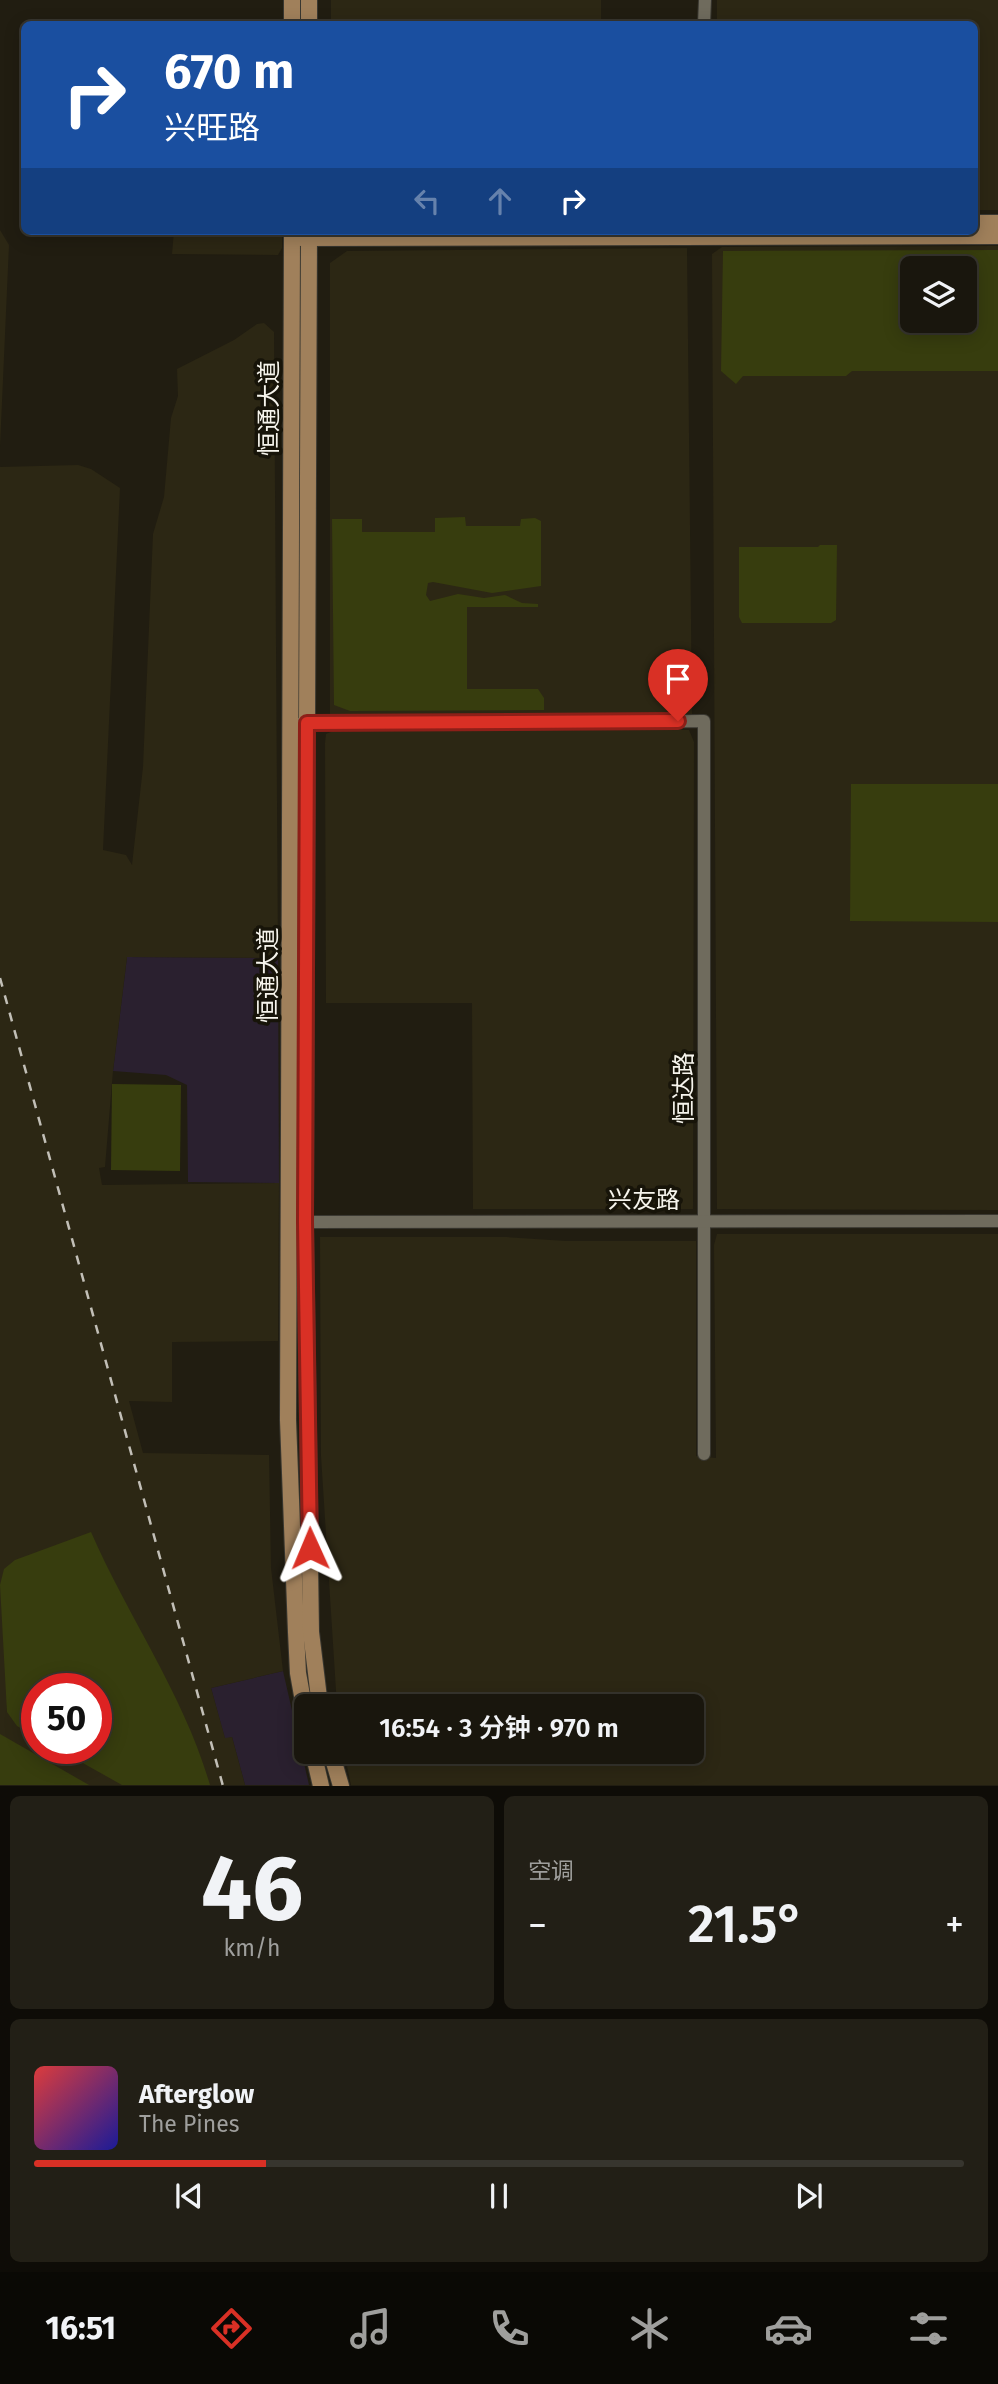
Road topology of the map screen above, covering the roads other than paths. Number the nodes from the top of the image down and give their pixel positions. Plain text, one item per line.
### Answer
1 (292, 0) edge
2 (309, 0) edge
3 (705, 0) edge
4 (292, 21) edge
5 (309, 21) edge
6 (704, 21) edge
7 (978, 223) edge
8 (998, 223) edge
9 (292, 235) edge
10 (309, 235) edge
11 (850, 235) edge
12 (998, 236) edge
13 (299, 724) junction
14 (705, 1220) junction
15 (998, 1221) edge
16 (298, 1222) junction
17 (704, 1454) dead end
18 (302, 1694) edge
19 (319, 1694) edge
20 (316, 1764) edge
21 (335, 1764) edge
22 (321, 1786) edge
23 (341, 1786) edge

1 - 4 main road
2 - 5 main road
3 - 6 street
7 - 8 main road
9 - 13 main road, 恒通大道
10 - 13 main road, 恒通大道
11 - 12 main road
13 - 14 street, 恒达路
13 - 16 main road, 恒通大道
14 - 15 street, 兴友路
14 - 16 street, 兴友路
14 - 17 street, 恒达路
16 - 18 main road, 恒通大道
16 - 19 main road, 恒通大道
20 - 22 main road
21 - 23 main road

